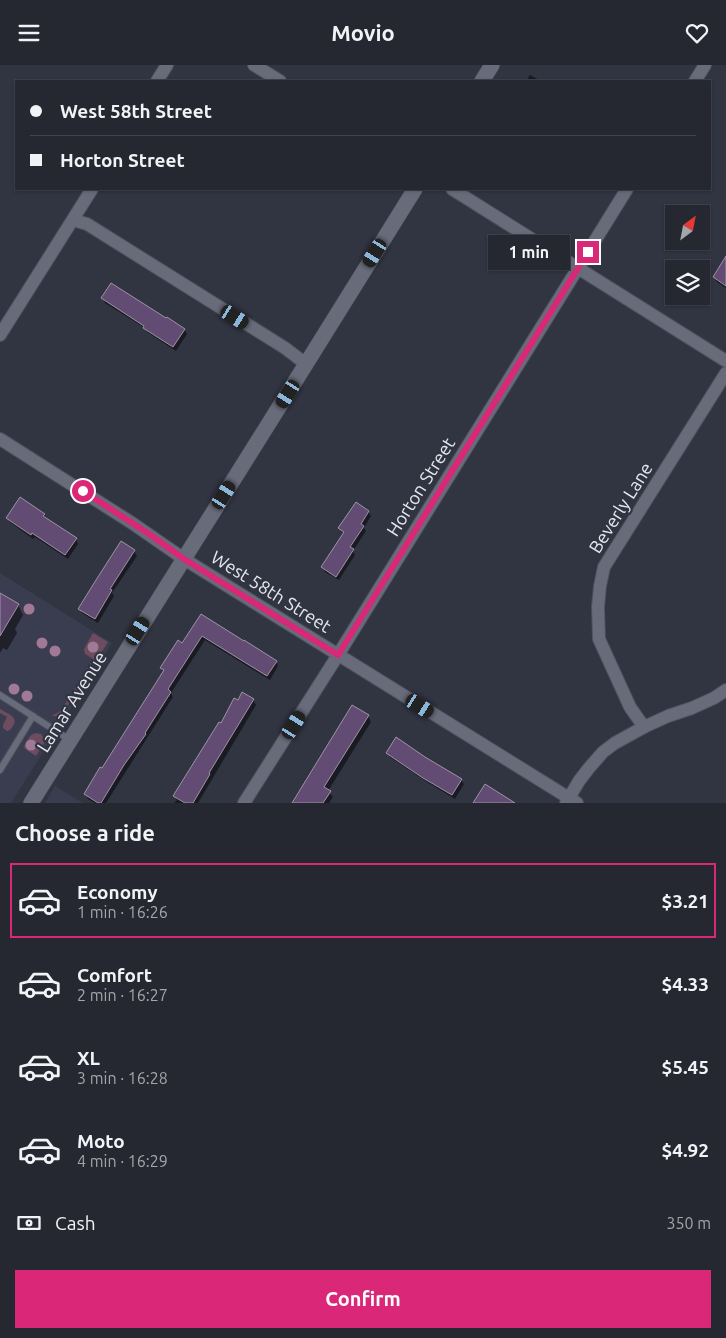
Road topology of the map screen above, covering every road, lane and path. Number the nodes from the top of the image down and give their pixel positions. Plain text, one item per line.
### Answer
1 (167, 65) edge
2 (254, 65) edge
3 (492, 65) edge
4 (705, 65) edge
5 (158, 80) edge
6 (278, 80) edge
7 (483, 80) edge
8 (696, 80) edge
9 (91, 190) edge
10 (414, 190) edge
11 (454, 190) edge
12 (626, 190) edge
13 (73, 220) junction
14 (578, 268) junction
15 (0, 335) edge
16 (726, 361) edge
17 (306, 365) junction
18 (726, 373) edge
19 (0, 439) edge
20 (184, 559) junction
21 (338, 655) junction
22 (726, 690) edge
23 (0, 695) edge
24 (33, 716) junction
25 (644, 727) junction
26 (70, 740) junction
27 (0, 770) edge
28 (570, 801) edge
29 (30, 803) edge
30 (244, 803) edge

1 - 5 street
2 - 6 street
3 - 7 street
4 - 8 street
9 - 13 street
10 - 17 street, Lamar Avenue
11 - 14 street
12 - 14 street, Horton Street
13 - 15 street
13 - 17 street
14 - 16 street
14 - 21 street, Horton Street
17 - 20 street, Lamar Avenue
18 - 25 street, Beverly Lane
19 - 20 street, West 58th Street
20 - 21 street, West 58th Street
20 - 26 street, Lamar Avenue
21 - 28 street, West 58th Street
21 - 30 street, Horton Street
22 - 25 street
23 - 24 lane
24 - 26 lane
24 - 27 lane
25 - 28 street
26 - 29 street, Lamar Avenue

